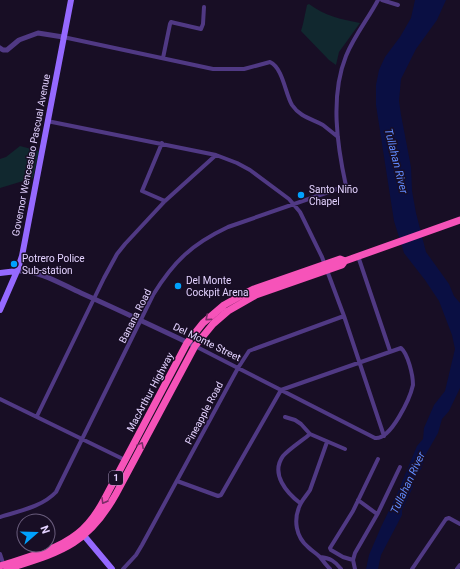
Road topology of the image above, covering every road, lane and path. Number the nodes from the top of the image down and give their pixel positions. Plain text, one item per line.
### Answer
1 (71, 0) edge
2 (378, 0) edge
3 (382, 0) edge
4 (398, 5) dead end
5 (204, 7) dead end
6 (64, 37) junction
7 (0, 48) edge
8 (162, 58) junction
9 (47, 121) junction
10 (338, 137) junction
11 (162, 143) junction
12 (216, 155) junction
13 (165, 201) junction
14 (294, 204) junction
15 (460, 220) edge
16 (358, 256) junction
17 (326, 267) junction
18 (18, 271) junction
19 (0, 273) edge
20 (94, 299) junction
21 (0, 310) edge
22 (344, 316) junction
23 (141, 320) junction
24 (187, 343) junction
25 (195, 346) junction
26 (390, 351) junction
27 (359, 362) junction
28 (238, 368) junction
29 (281, 390) junction
30 (0, 398) edge
31 (37, 416) junction
32 (285, 417) dead end
33 (310, 434) junction
34 (384, 436) junction
35 (83, 439) junction
36 (328, 442) junction
37 (345, 449) dead end
38 (378, 460) dead end
39 (129, 462) junction
40 (400, 467) dead end
41 (177, 481) junction
42 (358, 500) junction
43 (300, 503) junction
44 (377, 514) junction
45 (0, 517) edge
46 (460, 524) edge
47 (82, 534) junction
48 (0, 554) edge
49 (320, 557) junction
50 (354, 560) junction
51 (460, 565) edge
52 (4, 567) edge
53 (112, 569) edge
54 (123, 569) edge
55 (330, 569) edge
56 (341, 569) edge
57 (355, 569) edge
58 (412, 569) edge
59 (457, 569) edge

1 - 6 main road, Governor Wenceslao Pascual Avenue
2 - 10 street
3 - 4 street
5 - 8 street
6 - 7 street
6 - 8 street
6 - 9 main road, Governor Wenceslao Pascual Avenue
8 - 10 street
9 - 11 street
9 - 18 main road, Governor Wenceslao Pascual Avenue
10 - 14 street, Banana Road
11 - 12 street
11 - 13 street
12 - 13 street
12 - 14 street
13 - 20 street
14 - 17 street
14 - 23 street, Banana Road
15 - 16 highway, MacArthur Highway / 1
16 - 17 highway, MacArthur Highway / 1
16 - 26 street
17 - 22 street
17 -> 24 highway, MacArthur Highway / 1
17 - 25 highway, MacArthur Highway / 1
18 - 19 main road
18 - 20 street, Del Monte Street
18 - 21 main road, Governor Wenceslao Pascual Avenue
20 - 23 street, Del Monte Street
20 - 31 street
22 - 27 street
22 - 28 street, Pineapple Road
23 - 24 street, Del Monte Street
23 - 35 street, Banana Road
24 - 25 street, Del Monte Street
24 - 39 highway, MacArthur Highway / 1
25 - 28 street, Del Monte Street
39 -> 25 highway, MacArthur Highway / 1
26 - 27 street
26 - 34 street
27 - 29 street
27 - 34 street
28 - 29 street, Del Monte Street
28 - 41 street, Pineapple Road
29 - 34 street, Del Monte Street
29 - 41 street
30 - 31 street
31 - 35 street
32 - 33 street
33 - 36 street
33 - 43 street
35 - 39 street
35 - 45 street, Banana Road
36 - 37 street
36 - 43 street
38 - 42 street
39 - 47 highway, MacArthur Highway / 1
40 - 44 street
41 - 54 street, Pineapple Road
42 - 44 street
42 - 50 street
43 - 49 street
44 - 50 street
46 - 58 street
47 - 52 highway, MacArthur Highway / 1
47 - 53 main road
48 - 52 street
49 - 55 street
49 - 56 street
50 - 57 street
51 - 59 street

